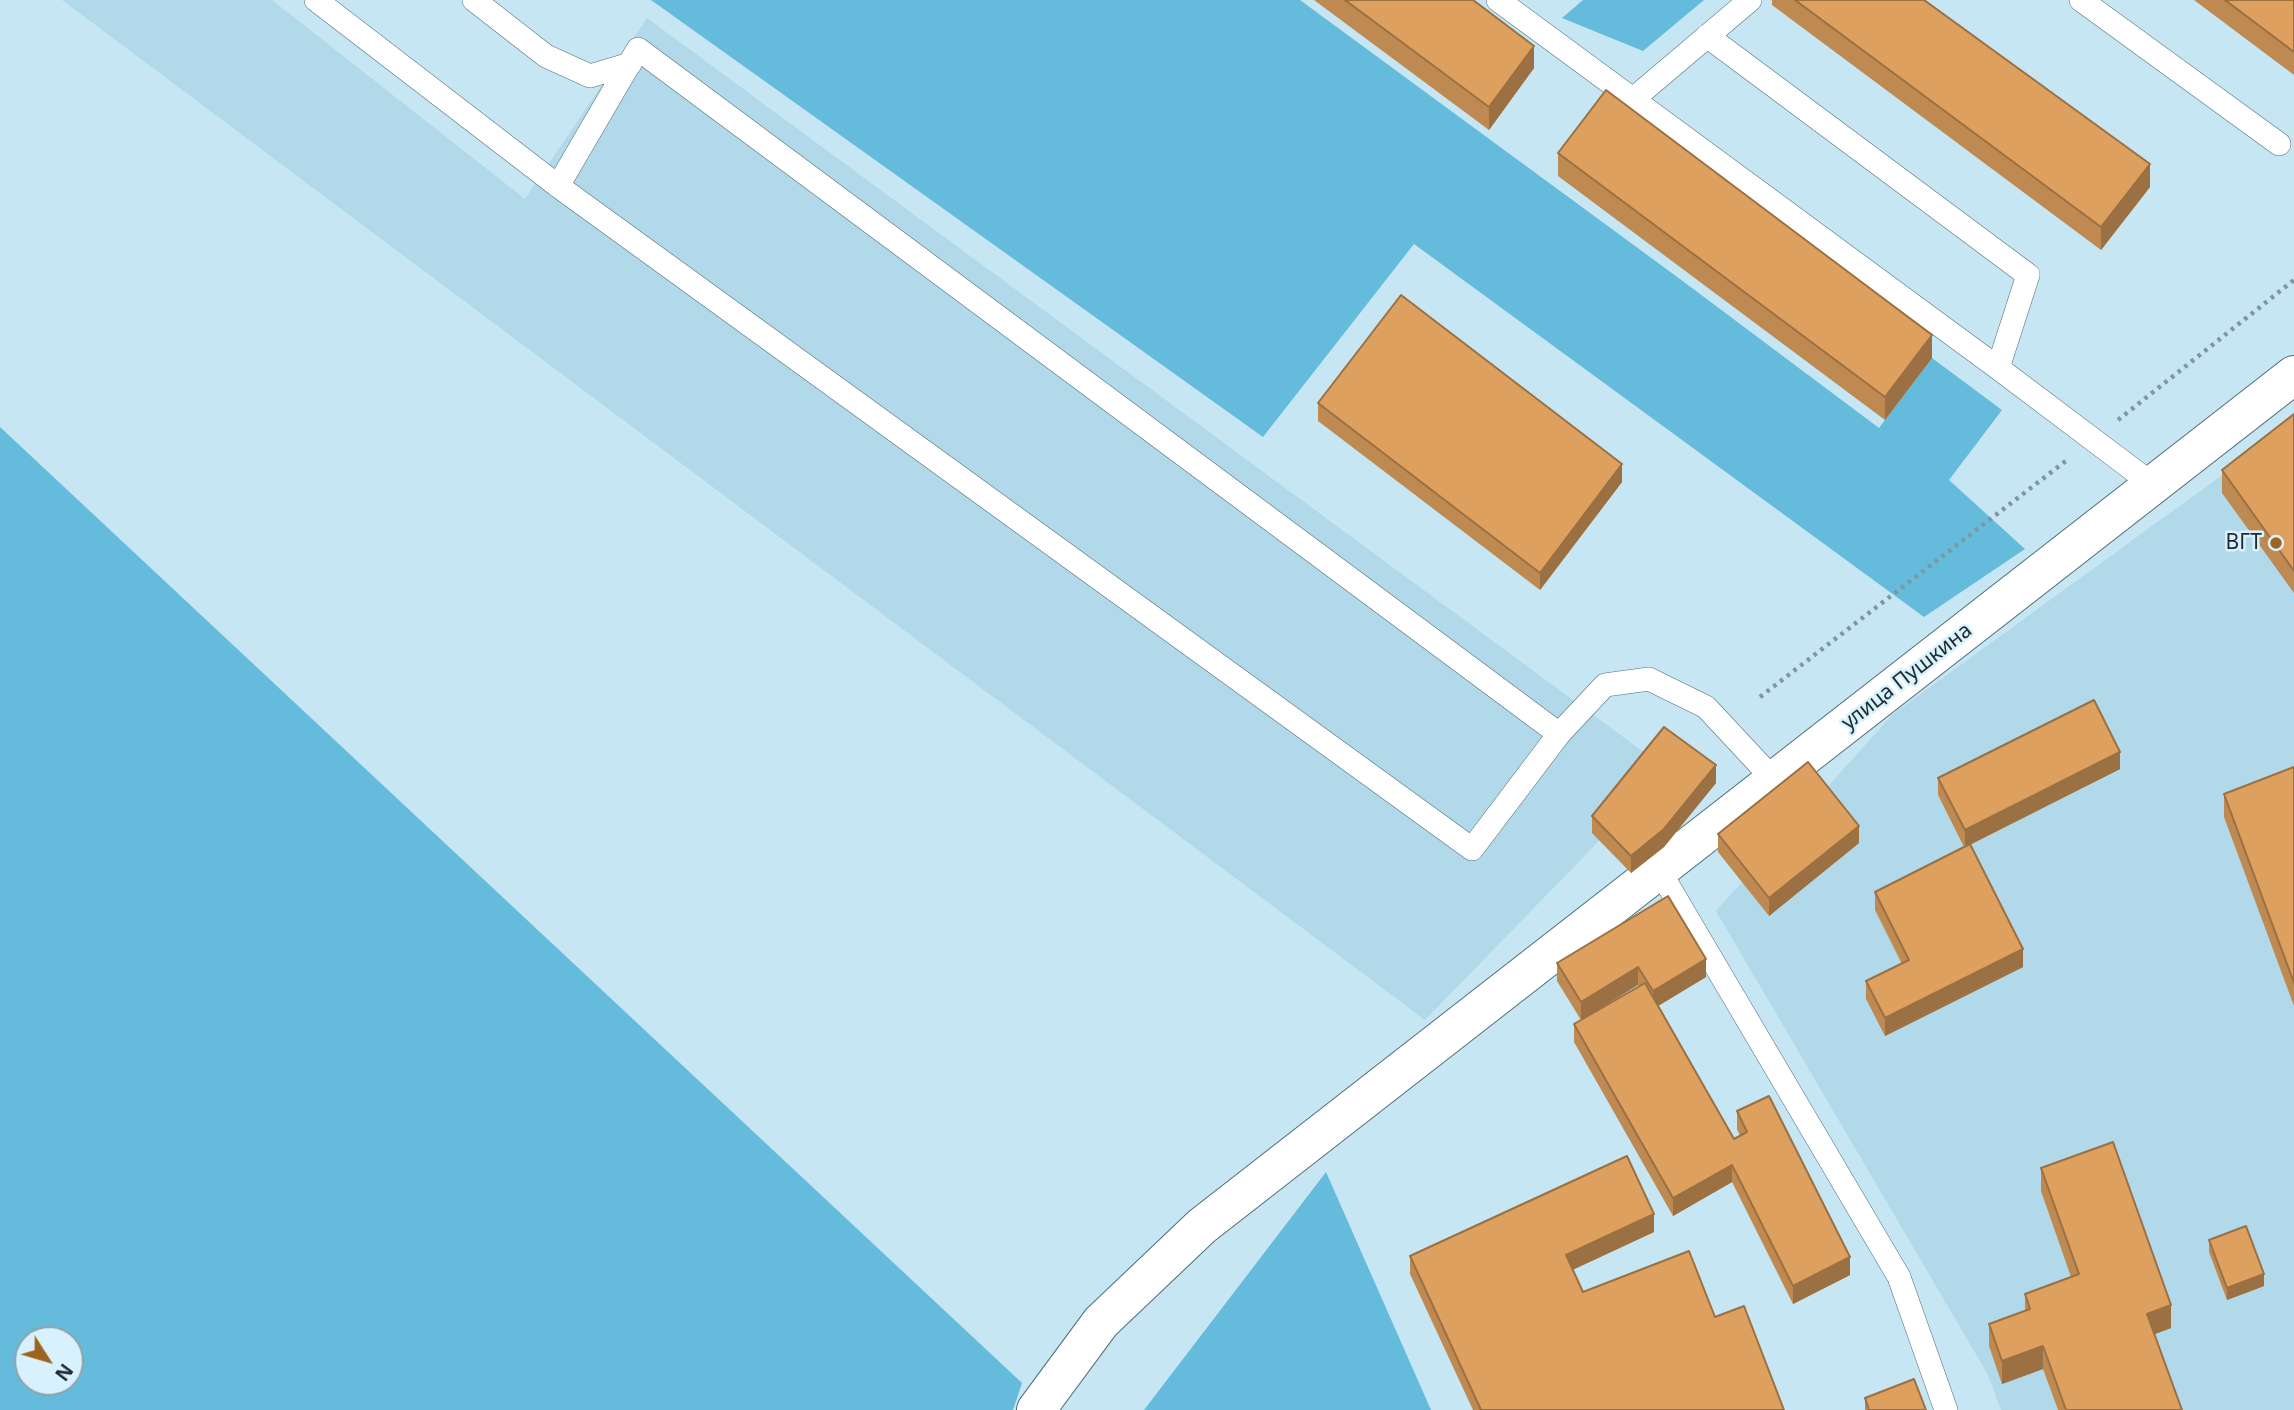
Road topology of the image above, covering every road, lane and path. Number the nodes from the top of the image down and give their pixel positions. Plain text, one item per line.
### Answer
1 (316, 0) edge
2 (474, 0) edge
3 (1498, 0) edge
4 (1750, 0) edge
5 (2081, 0) edge
6 (1707, 36) junction
7 (630, 64) junction
8 (1632, 100) junction
9 (2279, 144) dead end
10 (558, 186) junction
11 (2294, 281) edge
12 (1998, 368) junction
13 (2294, 375) edge
14 (2093, 440) junction
15 (2152, 484) junction
16 (1760, 697) dead end
17 (1559, 734) junction
18 (1775, 781) junction
19 (1659, 870) junction
20 (1036, 1410) edge
21 (1946, 1410) edge

1 - 10 lane
2 - 7 lane
3 - 8 lane
4 - 6 lane
5 - 9 lane
6 - 8 lane
6 - 12 lane
7 - 10 lane
7 - 17 lane
8 - 12 lane
10 - 17 lane
11 - 14 path
12 - 14 lane
13 - 15 street, улица Пушкина
14 - 15 lane
14 - 16 path
15 - 18 street, улица Пушкина
17 - 18 lane
18 - 19 street, улица Пушкина
19 - 20 street, улица Пушкина
19 - 21 lane

